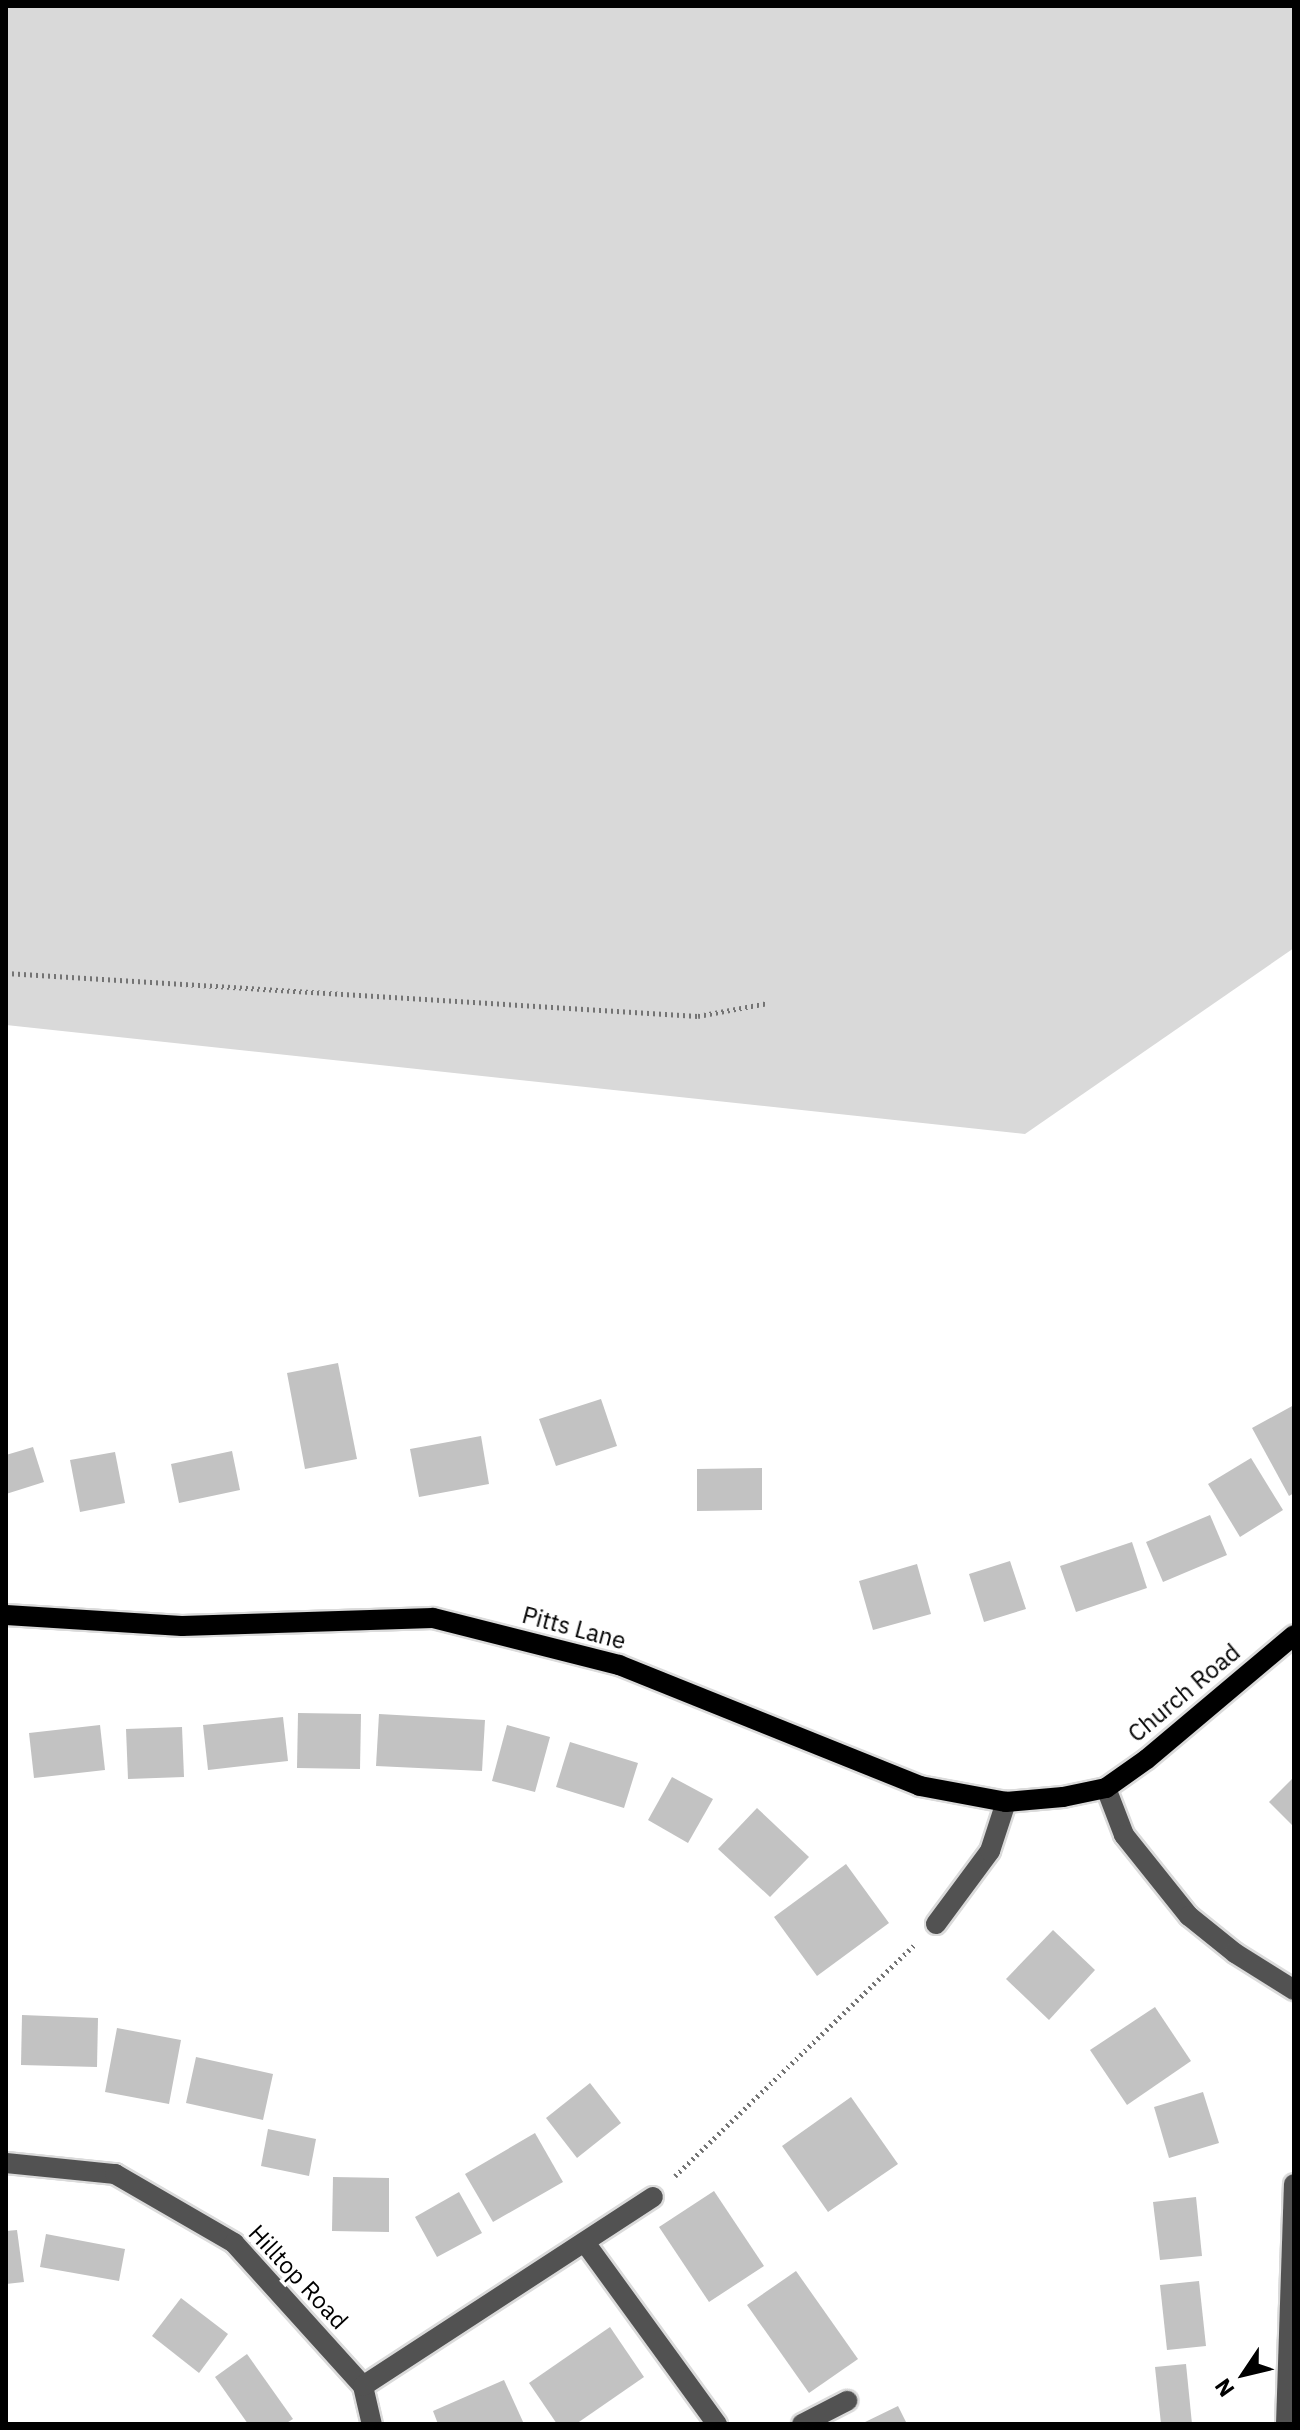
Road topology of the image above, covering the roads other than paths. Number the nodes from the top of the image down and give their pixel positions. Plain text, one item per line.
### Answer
1 (6, 1615) edge
2 (1294, 1635) edge
3 (1106, 1788) junction
4 (1006, 1802) junction
5 (936, 1924) road end
6 (1294, 1990) edge
7 (6, 2163) edge
8 (1294, 2184) edge
9 (653, 2197) road end
10 (586, 2244) junction
11 (363, 2386) junction
12 (847, 2401) dead end
13 (372, 2424) edge
14 (717, 2424) edge
15 (802, 2424) edge
16 (1286, 2424) edge

1 - 4 main road, Pitts Lane
2 - 3 main road, Church Road
3 - 4 main road, Pitts Lane
3 - 6 street
4 - 5 street
7 - 11 street, Hilltop Road
8 - 16 street
9 - 10 street
10 - 11 street
10 - 14 street
11 - 13 street
12 - 15 street

